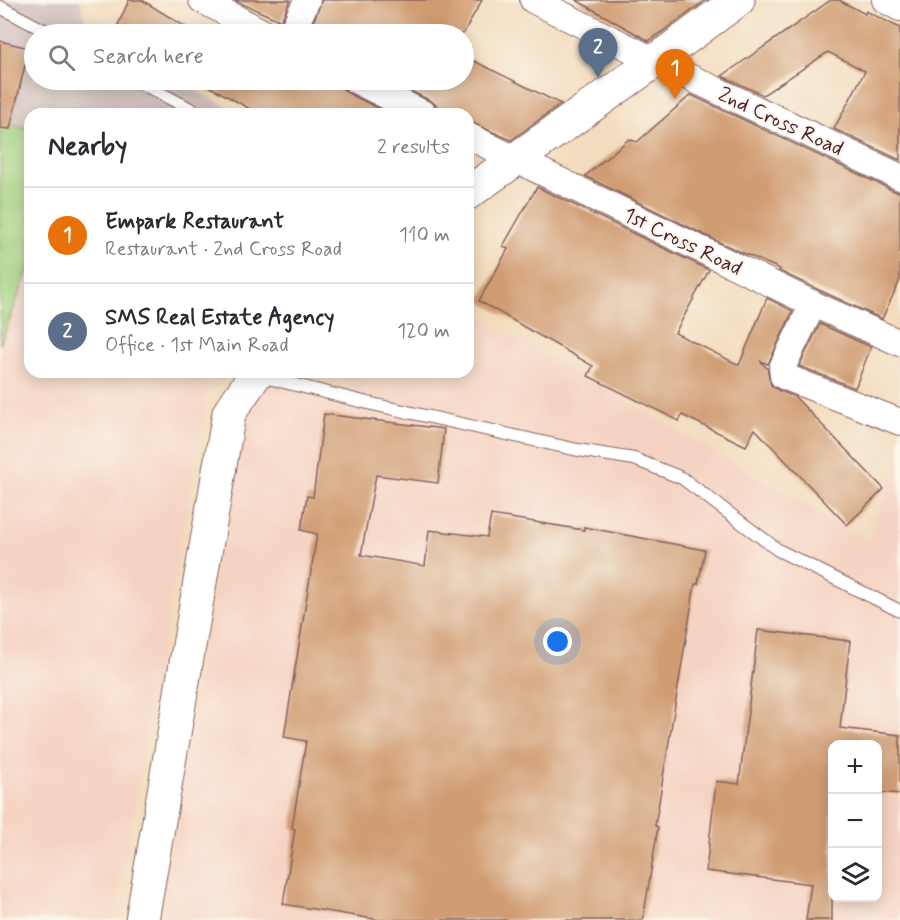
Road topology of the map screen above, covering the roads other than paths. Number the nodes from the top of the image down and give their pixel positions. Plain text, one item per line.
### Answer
1 (202, 0) edge
2 (307, 0) edge
3 (533, 0) edge
4 (738, 0) edge
5 (885, 0) edge
6 (0, 7) edge
7 (900, 8) edge
8 (32, 24) edge
9 (247, 24) edge
10 (296, 24) edge
11 (655, 61) junction
12 (154, 90) edge
13 (375, 90) edge
14 (189, 108) edge
15 (412, 108) edge
16 (474, 138) edge
17 (517, 160) junction
18 (900, 177) edge
19 (474, 189) edge
20 (813, 304) junction
21 (900, 343) edge
22 (245, 378) edge
23 (247, 378) edge
24 (270, 378) edge
25 (900, 422) edge
26 (900, 611) edge
27 (127, 920) edge
28 (142, 920) edge

1 - 9 street
2 - 10 street
3 - 11 street, 2nd Cross Road
4 - 11 street
5 - 7 street
6 - 8 lane
11 - 17 street
11 - 18 street, 2nd Cross Road
12 - 14 lane
13 - 15 street
16 - 17 street, 1st Cross Road
17 - 19 street
17 - 20 street, 1st Cross Road
20 - 21 street, 1st Cross Road
20 - 25 street
22 - 27 street
23 - 28 street
24 - 26 lane

